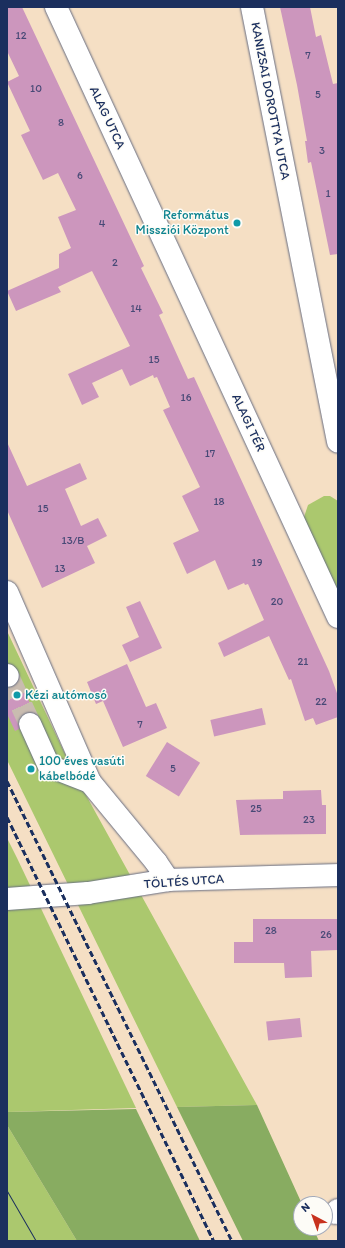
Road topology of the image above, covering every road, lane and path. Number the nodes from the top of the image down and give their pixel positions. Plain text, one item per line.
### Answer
1 (56, 7) edge
2 (252, 7) edge
3 (158, 229) joint
4 (338, 442) edge
5 (9, 601) edge
6 (338, 617) edge
7 (30, 724) tunnel mouth
8 (90, 782) junction
9 (338, 875) edge
10 (168, 880) junction
11 (7, 899) edge

1 - 3 street, ALAG UTCA
2 - 4 street, KANIZSAI DOROTTYA UTCA
3 - 6 street, ALAGI TÉR
5 - 8 street
7 - 8 street
8 - 10 street
9 - 10 street, TÖLTÉS UTCA
10 - 11 street, TÖLTÉS UTCA

